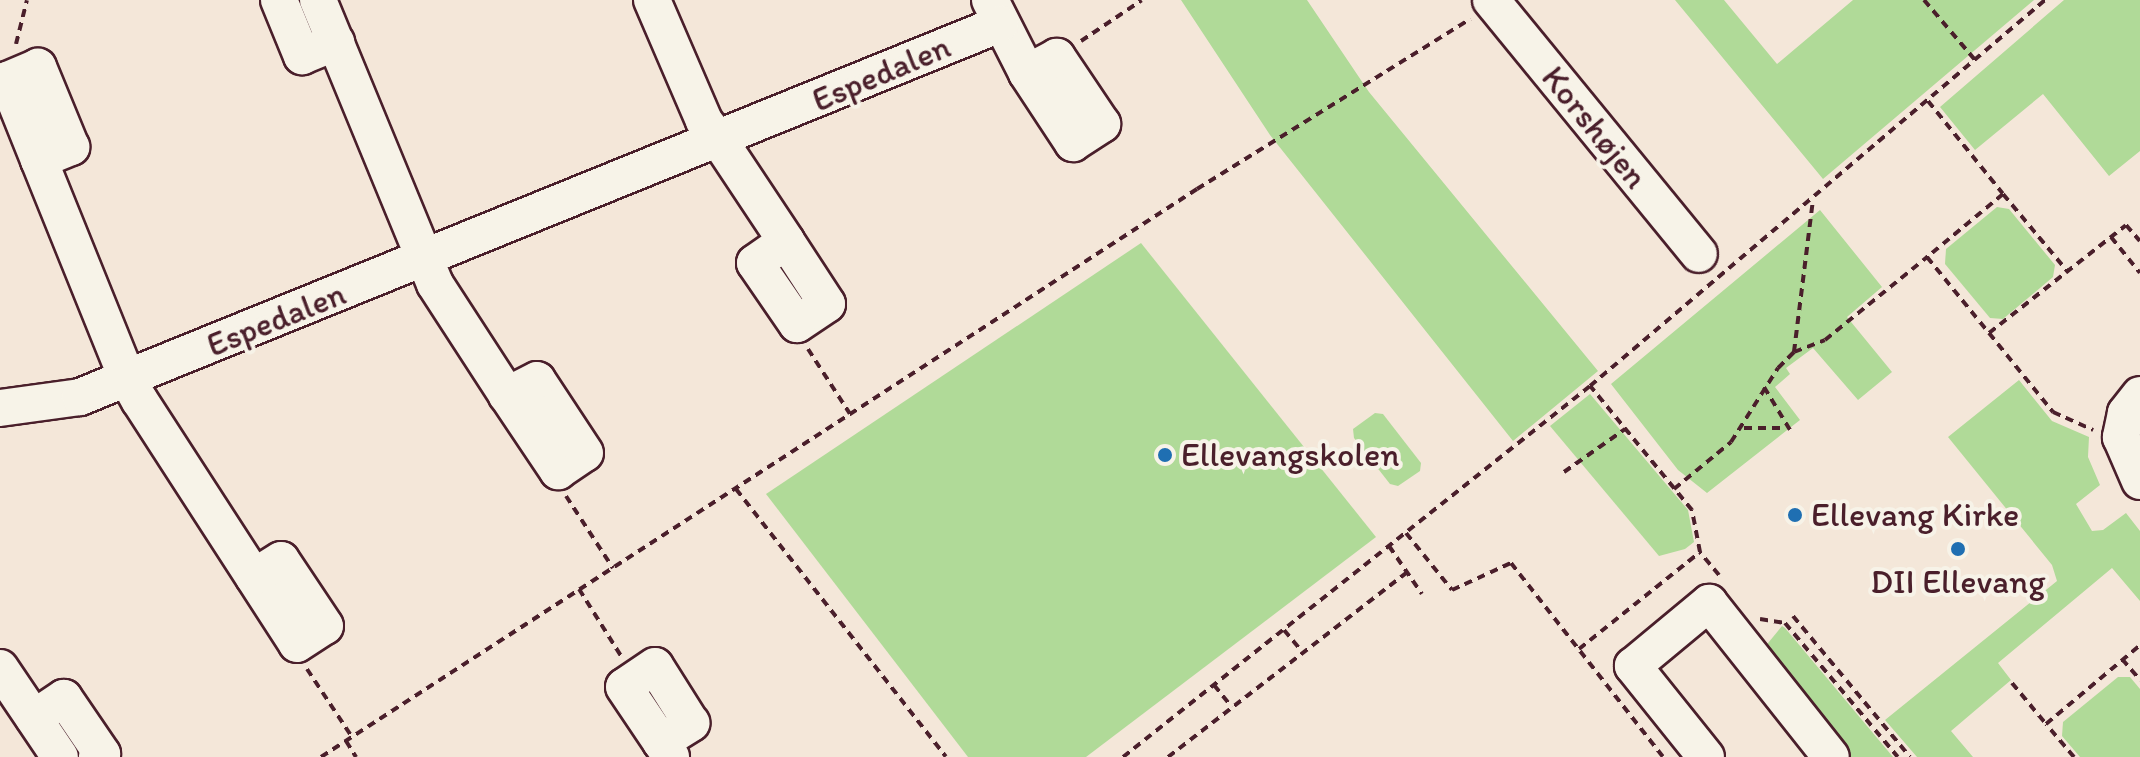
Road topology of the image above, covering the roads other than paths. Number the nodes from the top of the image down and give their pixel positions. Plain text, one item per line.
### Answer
1 (279, 0) edge
2 (318, 0) edge
3 (652, 0) edge
4 (1492, 2) edge
5 (995, 12) edge
6 (336, 42) junction
7 (1042, 65) road end
8 (7, 80) road end
9 (719, 140) junction
10 (1699, 254) dead end
11 (424, 259) junction
12 (797, 324) road end
13 (127, 378) junction
14 (2140, 395) edge
15 (0, 408) edge
16 (558, 471) road end
17 (2140, 481) edge
18 (297, 644) road end
19 (0, 668) edge
20 (636, 678) road end
21 (34, 718) junction
22 (666, 750) edge
23 (60, 757) edge
24 (97, 757) edge
25 (1706, 757) edge
26 (1831, 757) edge

1 - 6 street
2 - 6 street
3 - 9 street
4 - 10 street, Korshøjen
5 - 7 street, Espedalen
5 - 9 street, Espedalen
6 - 11 street
8 - 13 street
9 - 11 street, Espedalen
9 - 12 street
11 - 13 street, Espedalen
11 - 16 street
13 - 15 street, Espedalen
13 - 18 street
14 - 17 street
19 - 21 street
20 - 22 street
21 - 23 street
21 - 24 street
25 - 26 street

